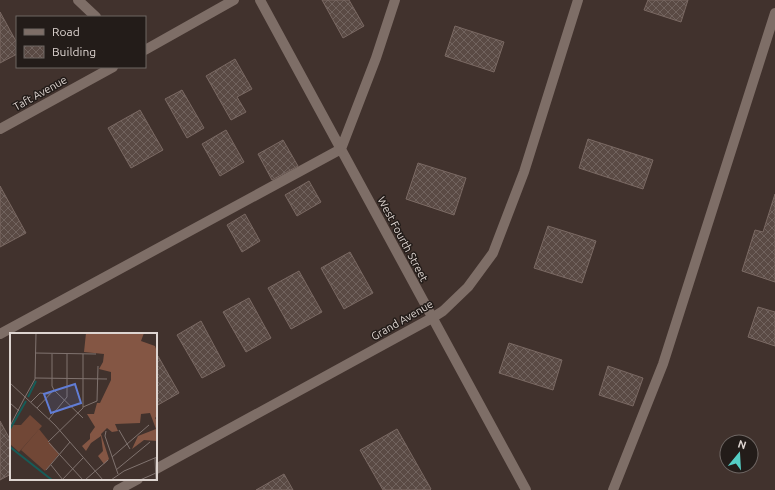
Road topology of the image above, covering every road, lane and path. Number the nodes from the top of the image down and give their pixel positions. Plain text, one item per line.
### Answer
1 (78, 0) edge
2 (234, 0) edge
3 (260, 0) edge
4 (395, 0) edge
5 (578, 0) edge
6 (775, 13) edge
7 (95, 16) edge
8 (146, 49) edge
9 (111, 68) edge
10 (0, 129) edge
11 (341, 149) junction
12 (432, 318) junction
13 (0, 334) edge
14 (157, 468) edge
15 (136, 480) edge
16 (118, 490) edge
17 (526, 490) edge
18 (613, 490) edge

1 - 7 street
2 - 8 street
3 - 11 street, West Fourth Street
4 - 11 street
5 - 12 street, Grand Avenue
6 - 18 street
9 - 10 street, Taft Avenue
11 - 12 street, West Fourth Street
11 - 13 street
12 - 14 street, Grand Avenue
12 - 17 street, West Fourth Street
15 - 16 street

